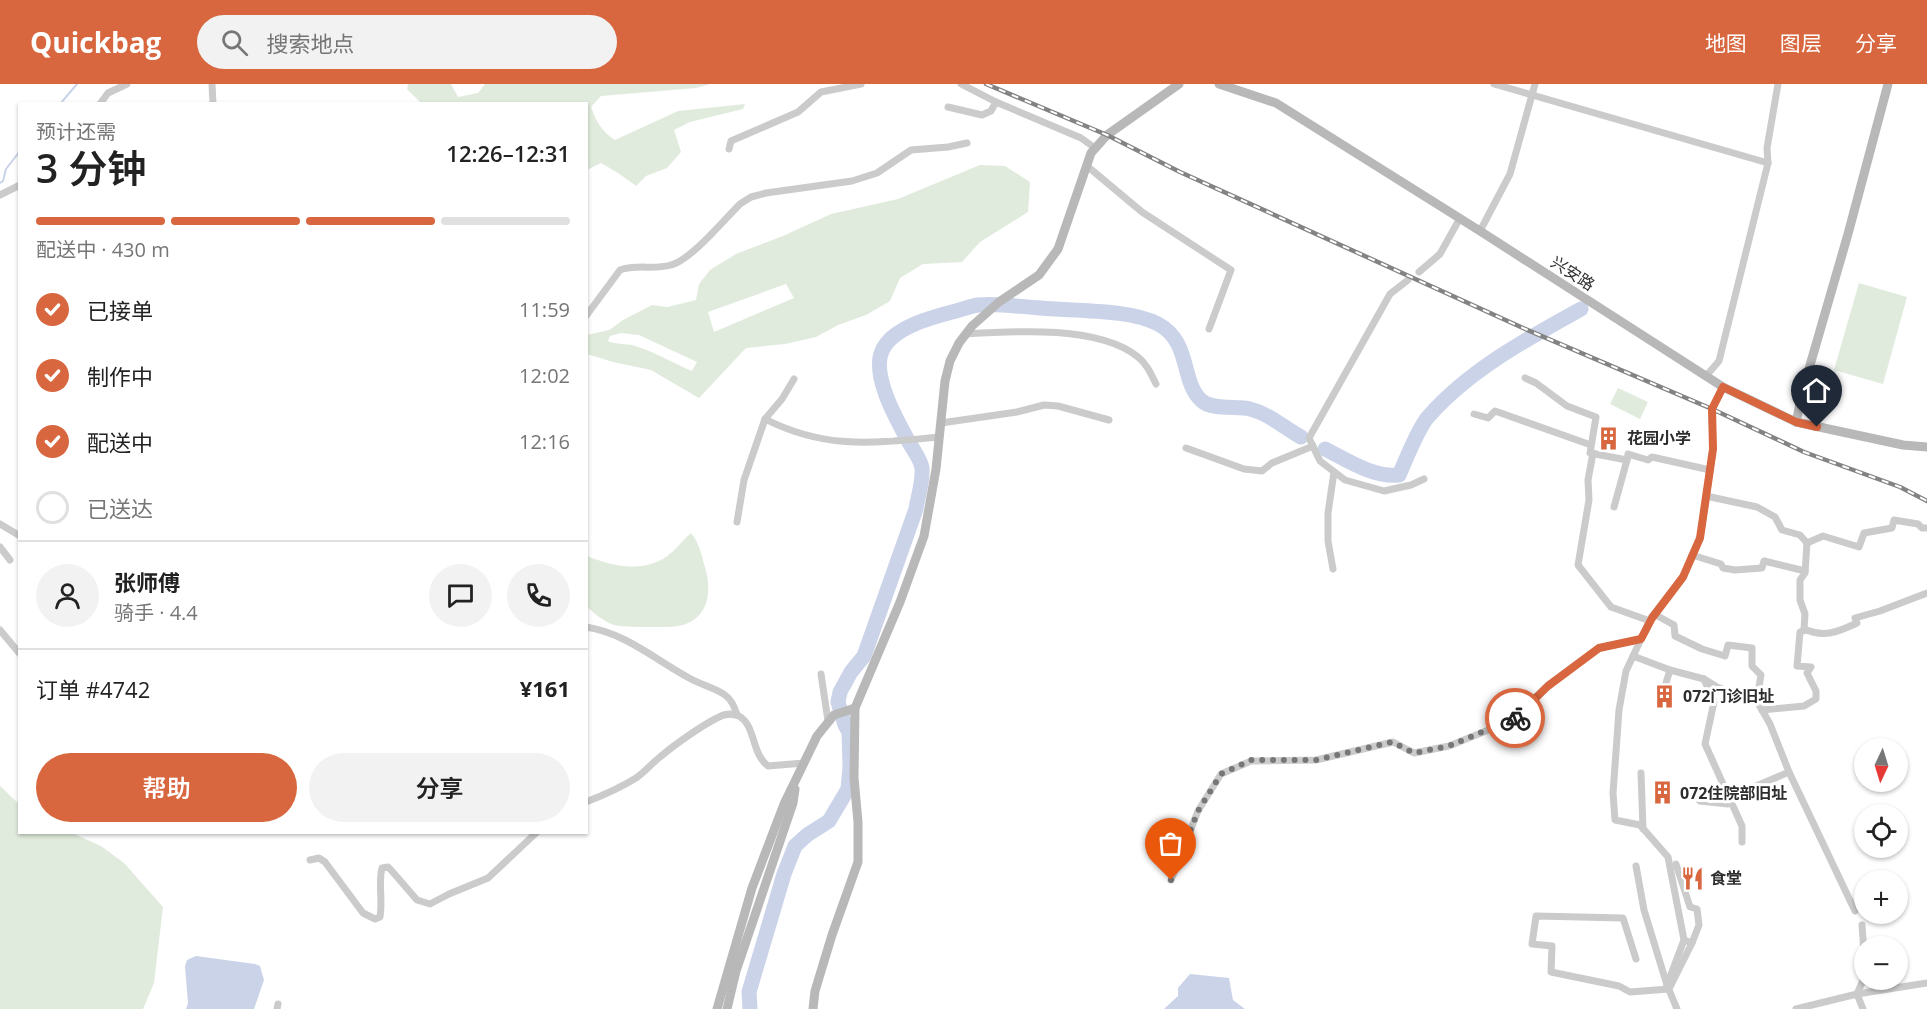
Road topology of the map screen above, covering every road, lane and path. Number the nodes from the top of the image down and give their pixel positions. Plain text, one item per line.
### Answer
1 (128, 84) edge
2 (212, 84) edge
3 (861, 84) edge
4 (961, 84) edge
5 (1179, 84) edge
6 (1219, 84) edge
7 (1494, 84) edge
8 (1535, 84) edge
9 (1778, 84) edge
10 (1888, 84) edge
11 (1532, 95) junction
12 (101, 102) edge
13 (213, 102) edge
14 (996, 102) junction
15 (948, 107) dead end
16 (967, 143) dead end
17 (1095, 148) junction
18 (729, 149) dead end
19 (1767, 163) junction
20 (1087, 166) junction
21 (18, 186) edge
22 (0, 195) edge
23 (1460, 218) junction
24 (1480, 231) junction
25 (1419, 273) dead end
26 (1408, 280) dead end
27 (588, 313) edge
28 (1209, 329) dead end
29 (965, 334) junction
30 (1706, 376) junction
31 (1525, 378) dead end
32 (794, 379) dead end
33 (1156, 384) dead end
34 (1723, 387) junction
35 (1474, 414) dead end
36 (765, 419) junction
37 (1109, 420) dead end
38 (1796, 422) junction
39 (941, 423) junction
40 (939, 437) junction
41 (1591, 445) junction
42 (1313, 446) junction
43 (1927, 447) edge
44 (1186, 448) dead end
45 (1593, 453) junction
46 (1627, 460) junction
47 (1710, 470) junction
48 (1334, 472) junction
49 (1424, 479) dead end
50 (1706, 496) junction
51 (1614, 507) dead end
52 (738, 522) dead end
53 (0, 524) edge
54 (1927, 528) edge
55 (18, 535) edge
56 (1807, 543) junction
57 (0, 548) edge
58 (1692, 555) junction
59 (10, 560) dead end
60 (1333, 569) dead end
61 (1805, 571) junction
62 (1927, 593) edge
63 (1652, 618) junction
64 (588, 627) edge
65 (0, 630) edge
66 (1806, 630) junction
67 (1641, 639) junction
68 (18, 652) edge
69 (1634, 656) junction
70 (1670, 670) junction
71 (821, 674) dead end
72 (1704, 679) junction
73 (1665, 686) dead end
74 (1754, 696) junction
75 (855, 708) junction
76 (1762, 711) junction
77 (737, 715) junction
78 (831, 718) junction
79 (804, 763) junction
80 (1789, 772) junction
81 (1641, 773) dead end
82 (796, 780) junction
83 (1730, 798) junction
84 (588, 801) edge
85 (1701, 801) dead end
86 (1643, 829) junction
87 (535, 834) edge
88 (1742, 842) dead end
89 (310, 860) dead end
90 (1676, 864) dead end
91 (1635, 866) dead end
92 (1171, 880) dead end
93 (1854, 909) edge
94 (1862, 925) dead end
95 (1863, 936) edge
96 (1688, 942) junction
97 (1636, 959) dead end
98 (1927, 983) edge
99 (1668, 987) junction
100 (1859, 990) edge
101 (1857, 994) junction
102 (717, 1009) edge
103 (727, 1009) edge
104 (813, 1009) edge
105 (1677, 1009) edge
106 (1796, 1009) edge
107 (1863, 1009) edge

1 - 12 street
2 - 13 street
3 - 18 street
4 - 14 street
5 - 17 street
6 - 23 street, 兴安路
7 - 11 street
8 - 11 street
9 - 19 street
10 - 38 street
11 - 19 street
11 - 24 street
14 - 15 street
14 - 17 street
16 - 27 street
17 - 20 street
19 - 30 street
20 - 28 street
20 - 29 street
21 - 22 street
23 - 24 street, 兴安路
23 - 25 street
24 - 30 street, 兴安路
26 - 42 street
29 - 33 street
29 - 39 street
30 - 34 street, 兴安路
31 - 41 street
32 - 36 street
34 - 38 street, 兴安路
34 - 47 street
35 - 41 street
36 - 40 street
36 - 52 street
37 - 39 street
38 - 43 street, 兴安路
39 - 40 street
40 - 75 street
41 - 45 street
42 - 44 street
42 - 48 street
45 - 46 street
45 - 63 street
46 - 47 street
46 - 51 street
47 - 50 street
48 - 49 street
48 - 60 street
50 - 56 street
50 - 58 street
53 - 55 street
54 - 56 street
56 - 61 street
57 - 59 street
58 - 61 street
58 - 63 street
61 - 66 street
62 - 66 street
63 - 67 street
63 - 74 street
64 - 77 street
65 - 68 street
66 - 76 street
67 - 69 street
67 - 92 street
69 - 70 street
69 - 86 street
70 - 72 street
70 - 73 street
71 - 78 street
72 - 74 street
72 - 83 street
74 - 76 street
75 - 78 street
75 - 104 street
76 - 80 street
77 - 79 street
77 - 84 street
78 - 79 street
79 - 82 street
80 - 83 street
80 - 93 street
81 - 86 street
82 - 102 street
82 - 103 street
83 - 85 street
83 - 88 street
86 - 96 street
87 - 89 street
90 - 96 street
91 - 99 street
94 - 95 street
96 - 99 street
97 - 99 street
98 - 101 street
99 - 105 street
100 - 101 street
101 - 106 street
101 - 107 street

